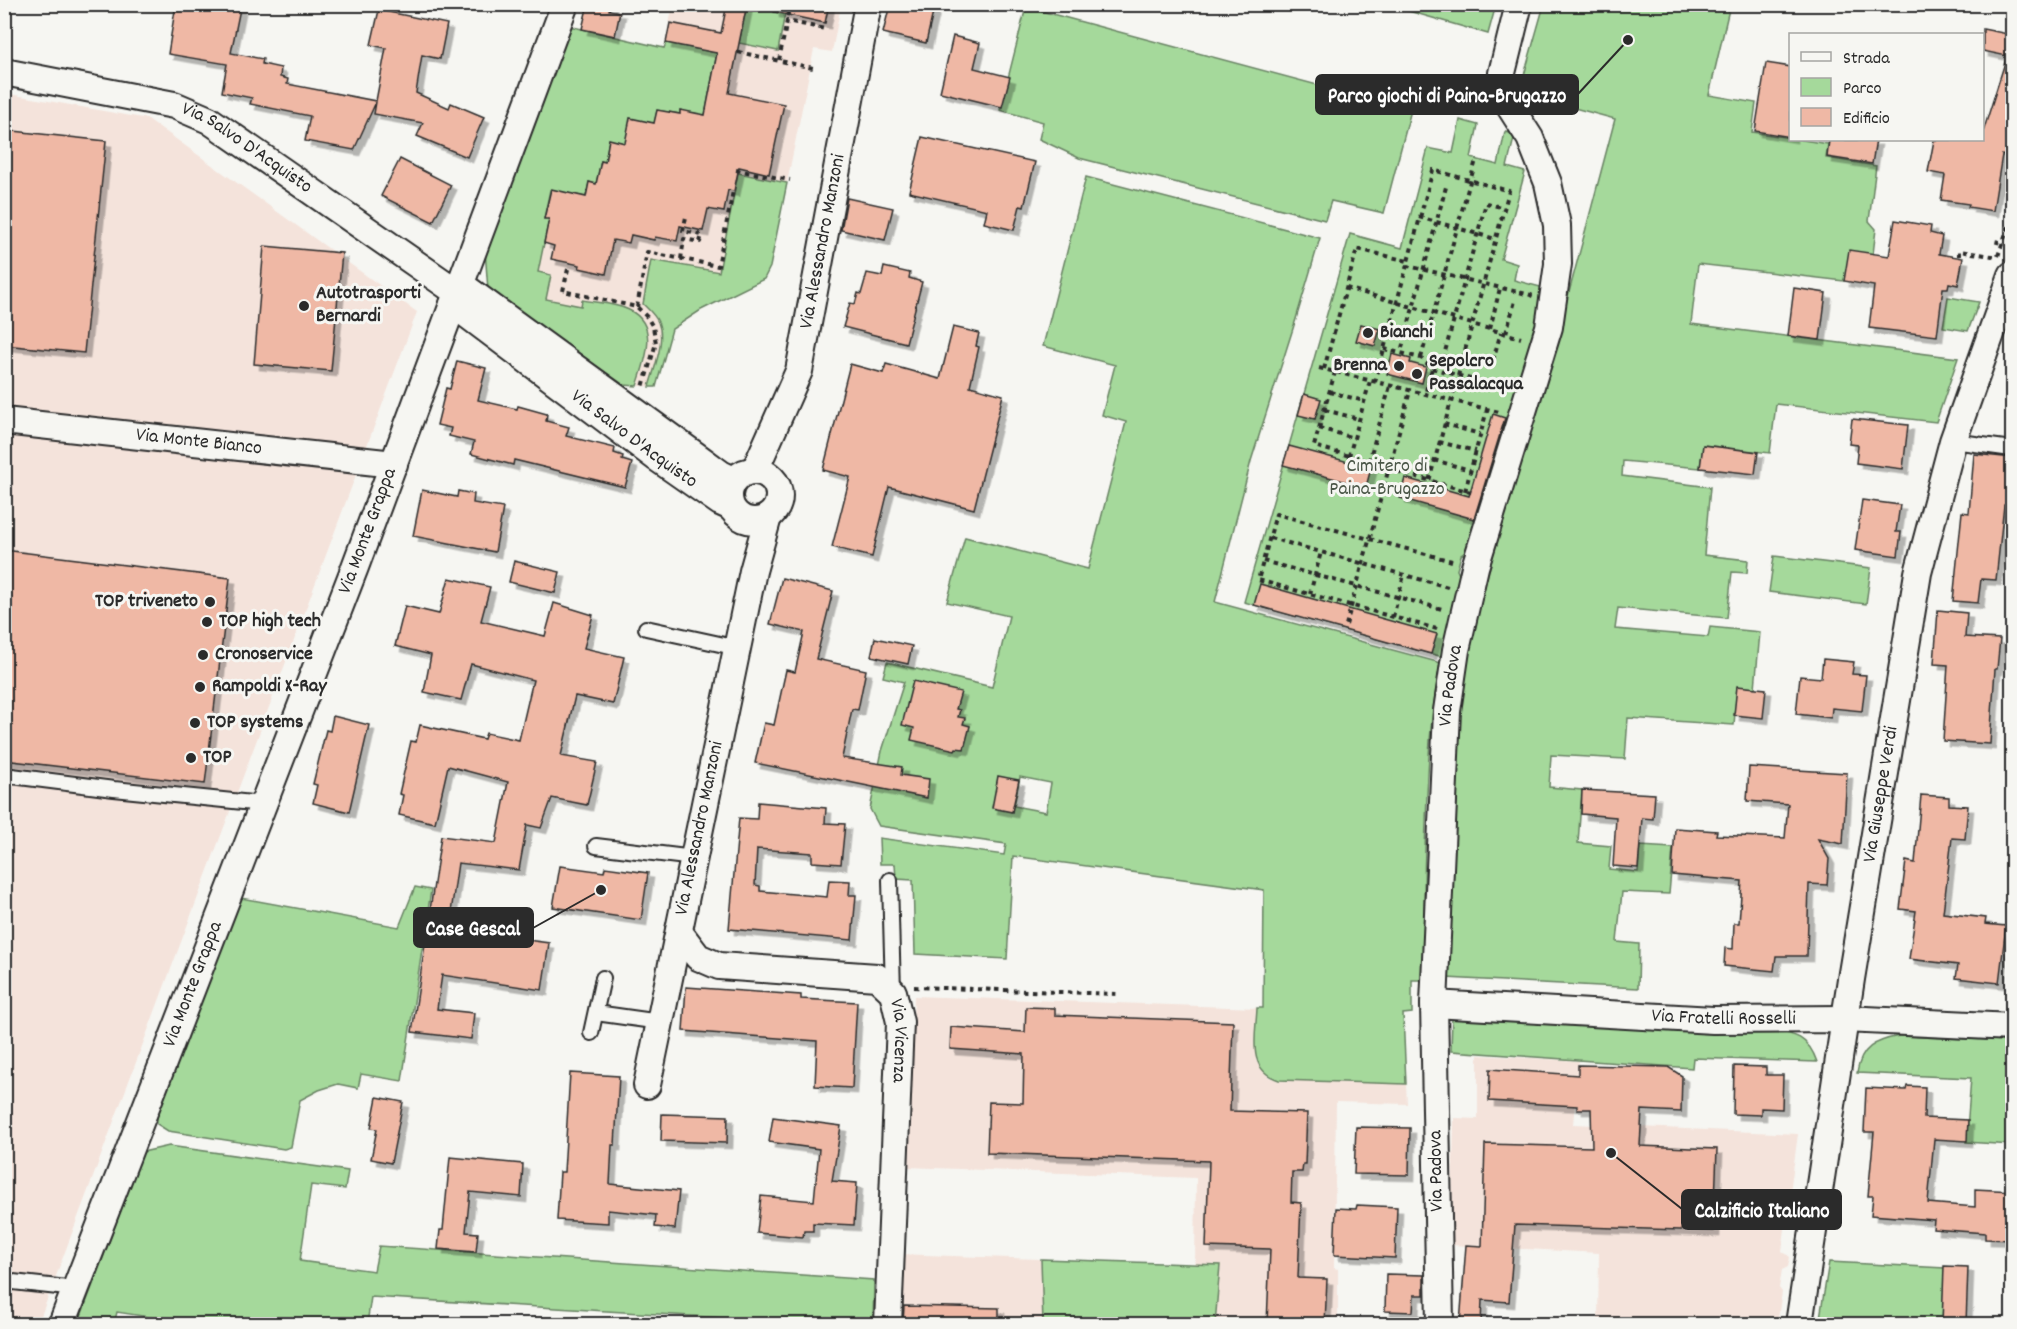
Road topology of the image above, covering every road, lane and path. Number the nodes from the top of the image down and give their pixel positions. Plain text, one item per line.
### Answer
1 (565, 4) edge
2 (783, 4) edge
3 (868, 4) edge
4 (1519, 4) edge
5 (787, 21) junction
6 (825, 28) dead end
7 (738, 52) dead end
8 (779, 60) junction
9 (813, 68) dead end
10 (4, 72) edge
11 (1476, 160) dead end
12 (736, 170) dead end
13 (790, 180) dead end
14 (1470, 180) junction
15 (1446, 187) dead end
16 (733, 190) dead end
17 (1504, 208) junction
18 (686, 217) dead end
19 (1419, 217) junction
20 (1436, 222) junction
21 (1457, 228) junction
22 (1478, 234) junction
23 (1495, 240) junction
24 (1992, 255) dead end
25 (1959, 256) dead end
26 (681, 259) junction
27 (1408, 261) junction
28 (568, 269) dead end
29 (1424, 270) junction
30 (1444, 274) junction
31 (2013, 275) edge
32 (1465, 279) junction
33 (1483, 283) junction
34 (1346, 288) junction
35 (1500, 288) junction
36 (457, 294) junction
37 (1531, 295) dead end
38 (1515, 301) dead end
39 (1396, 302) junction
40 (637, 307) junction
41 (1413, 307) junction
42 (1434, 313) junction
43 (1454, 319) junction
44 (1472, 324) junction
45 (1490, 329) junction
46 (1501, 332) junction
47 (1506, 333) junction
48 (1521, 338) dead end
49 (1402, 348) dead end
50 (1384, 349) junction
51 (1421, 358) junction
52 (1443, 359) dead end
53 (1493, 360) dead end
54 (1432, 368) junction
55 (1335, 372) junction
56 (1457, 375) junction
57 (1372, 381) junction
58 (1390, 386) junction
59 (643, 387) dead end
60 (1509, 389) dead end
61 (1410, 391) junction
62 (1329, 392) junction
63 (1425, 395) junction
64 (1364, 401) junction
65 (1450, 401) junction
66 (1324, 410) junction
67 (1359, 419) junction
68 (4, 421) edge
69 (1444, 424) junction
70 (1320, 428) junction
71 (1480, 434) junction
72 (1354, 438) junction
73 (1953, 441) junction
74 (1439, 442) junction
75 (2013, 449) edge
76 (1476, 451) junction
77 (1349, 456) junction
78 (1434, 460) junction
79 (1369, 461) junction
80 (394, 464) junction
81 (1389, 468) junction
82 (1470, 470) junction
83 (744, 475) junction
84 (1428, 481) junction
85 (1465, 491) junction
86 (1481, 495) dead end
87 (748, 514) junction
88 (1269, 538) junction
89 (1370, 539) junction
90 (1321, 552) junction
91 (1263, 561) junction
92 (1459, 563) dead end
93 (1363, 564) junction
94 (1315, 575) junction
95 (1404, 575) junction
96 (1357, 586) junction
97 (1452, 588) dead end
98 (1310, 594) junction
99 (1398, 597) junction
100 (1352, 606) junction
101 (1446, 610) dead end
102 (1393, 617) junction
103 (1347, 625) dead end
104 (646, 628) dead end
105 (1441, 630) dead end
106 (738, 648) junction
107 (4, 775) edge
108 (263, 804) junction
109 (596, 846) dead end
110 (694, 858) junction
111 (890, 880) dead end
112 (679, 932) junction
113 (603, 978) dead end
114 (893, 989) junction
115 (1117, 994) dead end
116 (1434, 1004) junction
117 (596, 1013) junction
118 (1845, 1019) junction
119 (660, 1022) junction
120 (2013, 1028) edge
121 (591, 1033) dead end
122 (646, 1085) dead end
123 (4, 1281) edge
124 (76, 1289) junction
125 (62, 1324) edge
126 (888, 1324) edge
127 (1440, 1324) edge
128 (1799, 1324) edge

1 - 36 street, Via Monte Grappa
2 - 5 path
3 - 83 street, Via Alessandro Manzoni
4 - 116 street, Via Padova
5 - 6 path
5 - 8 path
7 - 8 path
8 - 9 path
10 - 36 street, Via Salvo D'Acquisto
11 - 14 path
12 - 13 path
14 - 17 path
14 - 19 path
14 - 21 path
15 - 20 path
16 - 26 path
17 - 22 path
17 - 23 path
18 - 26 path
19 - 20 path
19 - 27 path
20 - 21 path
20 - 29 path
21 - 22 path
21 - 30 path
22 - 23 path
22 - 32 path
23 - 33 path
24 - 25 path
26 - 40 path
27 - 29 path
27 - 34 path
27 - 39 path
28 - 40 path
29 - 30 path
29 - 41 path
30 - 32 path
30 - 42 path
31 - 73 street, Via Giuseppe Verdi
32 - 33 path
32 - 43 path
33 - 35 path
33 - 44 path
34 - 39 path
34 - 55 path
35 - 37 path
35 - 45 path
36 - 80 street, Via Monte Grappa
36 - 83 street, Via Salvo D'Acquisto
36 - 87 street, Via Salvo D'Acquisto
38 - 47 path
39 - 41 path
39 - 50 path
40 - 59 path
41 - 42 path
41 - 49 path
42 - 43 path
42 - 51 path
43 - 44 path
43 - 52 path
44 - 45 path
44 - 56 path
45 - 46 path
46 - 47 path
46 - 53 path
47 - 48 path
50 - 51 path
50 - 57 path
51 - 54 path
54 - 56 path
54 - 63 path
55 - 57 path
55 - 62 path
56 - 60 path
56 - 65 path
57 - 58 path
57 - 64 path
58 - 61 path
58 - 79 path
61 - 63 path
61 - 81 path
62 - 64 path
62 - 66 path
63 - 65 path
64 - 67 path
65 - 69 path
65 - 71 path
66 - 67 path
66 - 70 path
67 - 72 path
68 - 80 street, Via Monte Bianco
69 - 71 path
69 - 74 path
70 - 72 path
70 - 77 path
71 - 76 path
72 - 77 path
73 - 75 lane
73 - 118 street, Via Giuseppe Verdi
74 - 76 path
74 - 78 path
76 - 82 path
77 - 79 path
78 - 82 path
78 - 84 path
79 - 81 path
80 - 108 street, Via Monte Grappa
81 - 84 path
81 - 89 path
82 - 85 path
83 - 87 street
83 - 87 street
84 - 85 path
85 - 86 path
87 - 106 street, Via Alessandro Manzoni
88 - 89 path
88 - 90 path
88 - 91 path
89 - 92 path
89 - 93 path
90 - 93 path
90 - 94 path
91 - 94 path
91 - 98 path
93 - 95 path
93 - 96 path
94 - 96 path
94 - 98 path
95 - 97 path
95 - 99 path
96 - 99 path
96 - 100 path
98 - 100 path
99 - 101 path
99 - 102 path
100 - 102 path
100 - 103 path
102 - 105 path
104 - 106 lane
106 - 110 street, Via Alessandro Manzoni
107 - 108 lane
108 - 124 street, Via Monte Grappa
109 - 110 lane
110 - 112 street, Via Alessandro Manzoni
111 - 114 lane
112 - 114 street, Via Vicenza
112 - 119 street, Via Alessandro Manzoni
113 - 117 lane
114 - 115 path
114 - 126 street, Via Vicenza
116 - 118 street, Via Fratelli Rosselli
116 - 127 street, Via Padova
117 - 119 lane
117 - 121 lane
118 - 120 street, Via Fratelli Rosselli
118 - 128 street, Via Giuseppe Verdi
119 - 122 street, Via Alessandro Manzoni
123 - 124 lane
124 - 125 street, Via Monte Grappa

